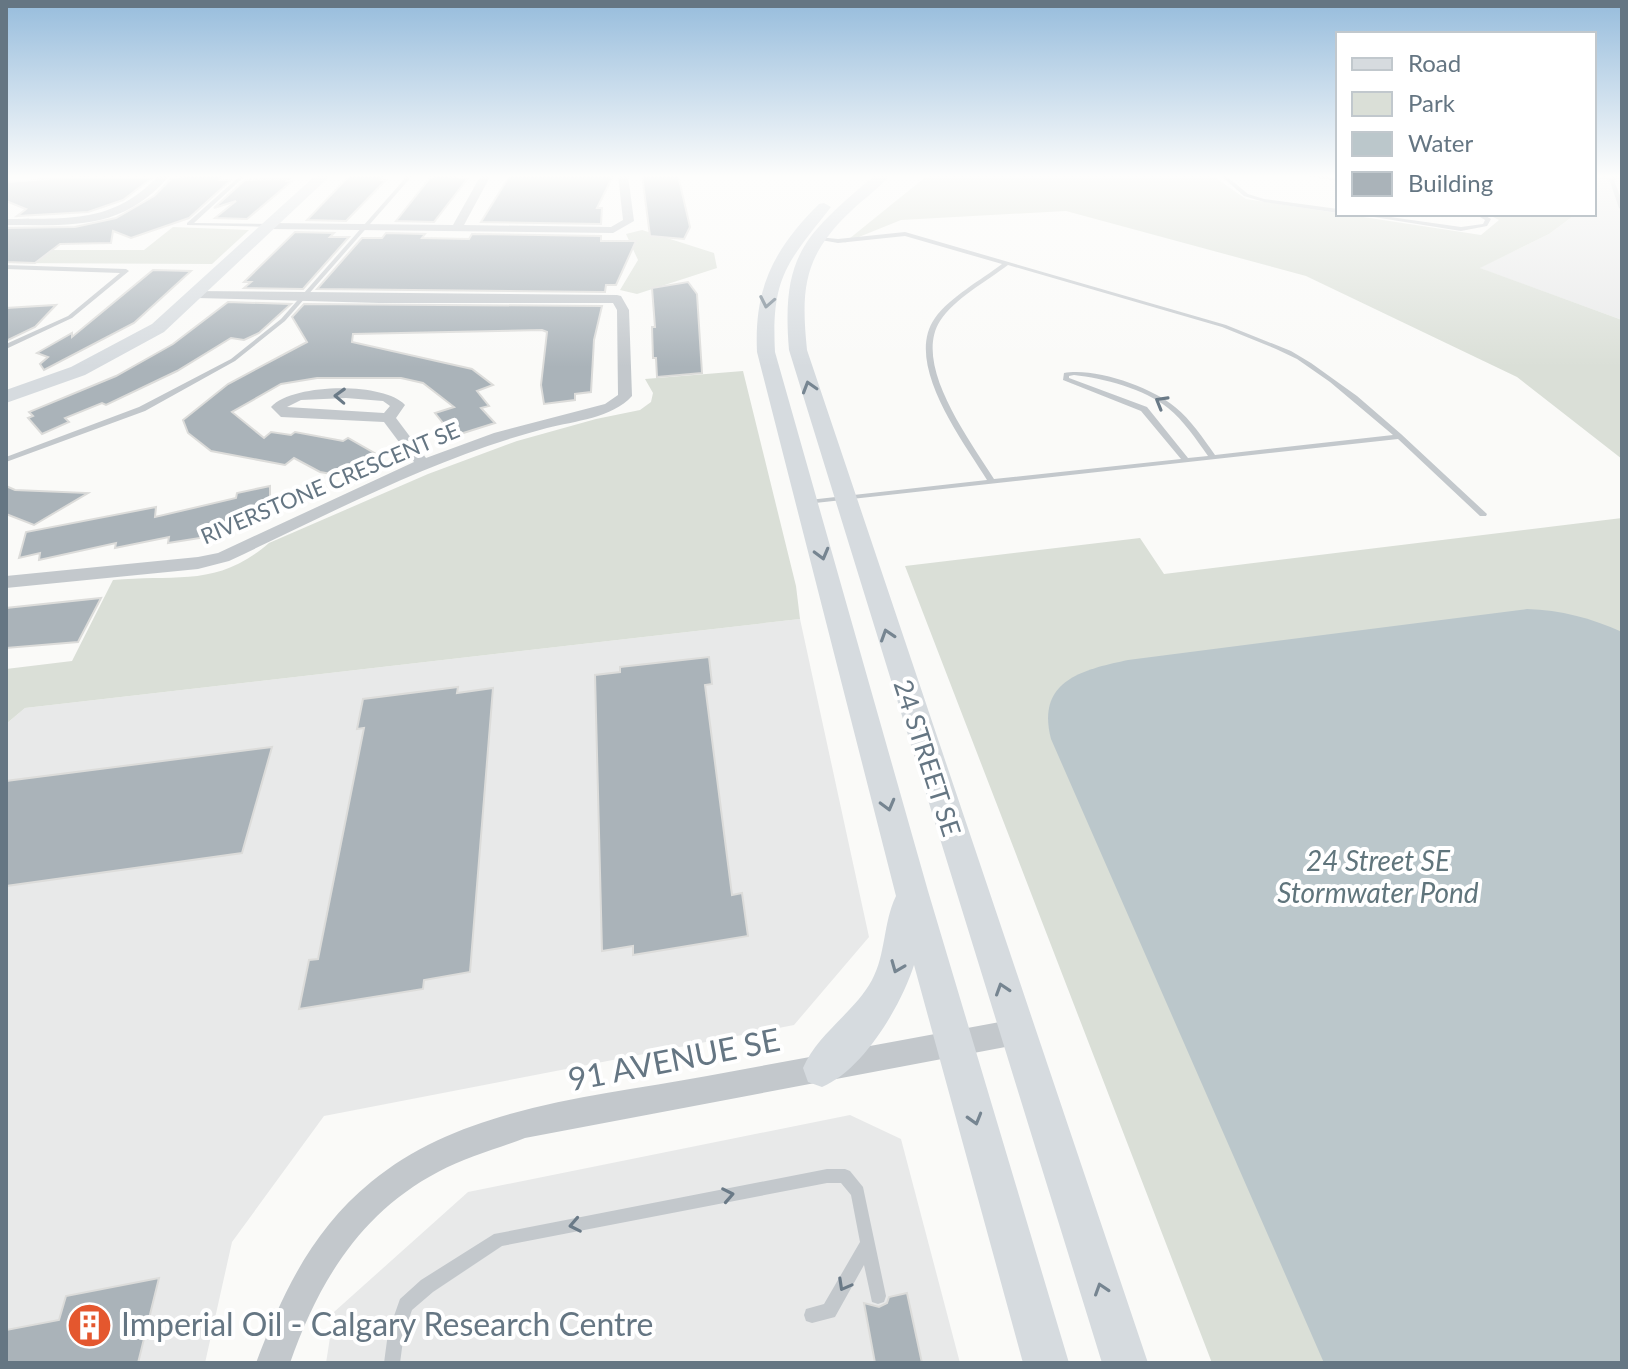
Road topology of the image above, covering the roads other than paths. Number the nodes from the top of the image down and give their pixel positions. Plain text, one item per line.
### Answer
1 (256, 239) edge
2 (354, 239) edge
3 (794, 239) edge
4 (818, 239) joint
5 (858, 239) edge
6 (921, 239) edge
7 (1006, 264) junction
8 (6, 267) edge
9 (197, 294) junction
10 (303, 297) junction
11 (6, 347) edge
12 (6, 397) edge
13 (388, 418) junction
14 (1397, 437) junction
15 (1214, 458) junction
16 (6, 460) edge
17 (1187, 461) junction
18 (423, 464) junction
19 (992, 482) junction
20 (844, 499) junction
21 (809, 502) junction
22 (1483, 514) dead end
23 (6, 582) edge
24 (911, 891) junction
25 (1016, 1032) junction
26 (953, 1044) junction
27 (822, 1068) junction
28 (868, 1243) junction
29 (878, 1296) dead end
30 (812, 1315) dead end
31 (273, 1363) edge
32 (392, 1363) edge
33 (1046, 1363) edge
34 (1125, 1363) edge

1 - 9 main road
2 - 10 lane
3 -> 21 main road, 24 STREET SE
4 - 5 lane
20 -> 4 main road, 24 STREET SE
6 - 7 lane
7 - 14 lane
7 - 19 lane
8 - 11 lane
9 - 10 street, RIVERSTONE CRESCENT SE
9 - 12 main road
10 - 16 lane
10 - 18 street, RIVERSTONE CRESCENT SE
13 -> 13 street
13 - 18 street
14 - 15 lane
14 - 22 lane
15 - 17 lane
15 -> 17 lane
17 - 19 lane
18 - 23 street, RIVERSTONE CRESCENT SE
19 - 20 lane
20 - 21 lane
25 -> 20 main road, 24 STREET SE
21 -> 24 main road, 24 STREET SE
24 - 26 main road, 24 STREET SE
24 -> 27 main road
25 - 26 street, 91 AVENUE SE
34 -> 25 main road, 24 STREET SE
26 - 27 street, 91 AVENUE SE
26 -> 33 main road, 24 STREET SE
27 - 31 street, 91 AVENUE SE
28 - 29 lane
28 -> 30 lane
28 - 32 lane

